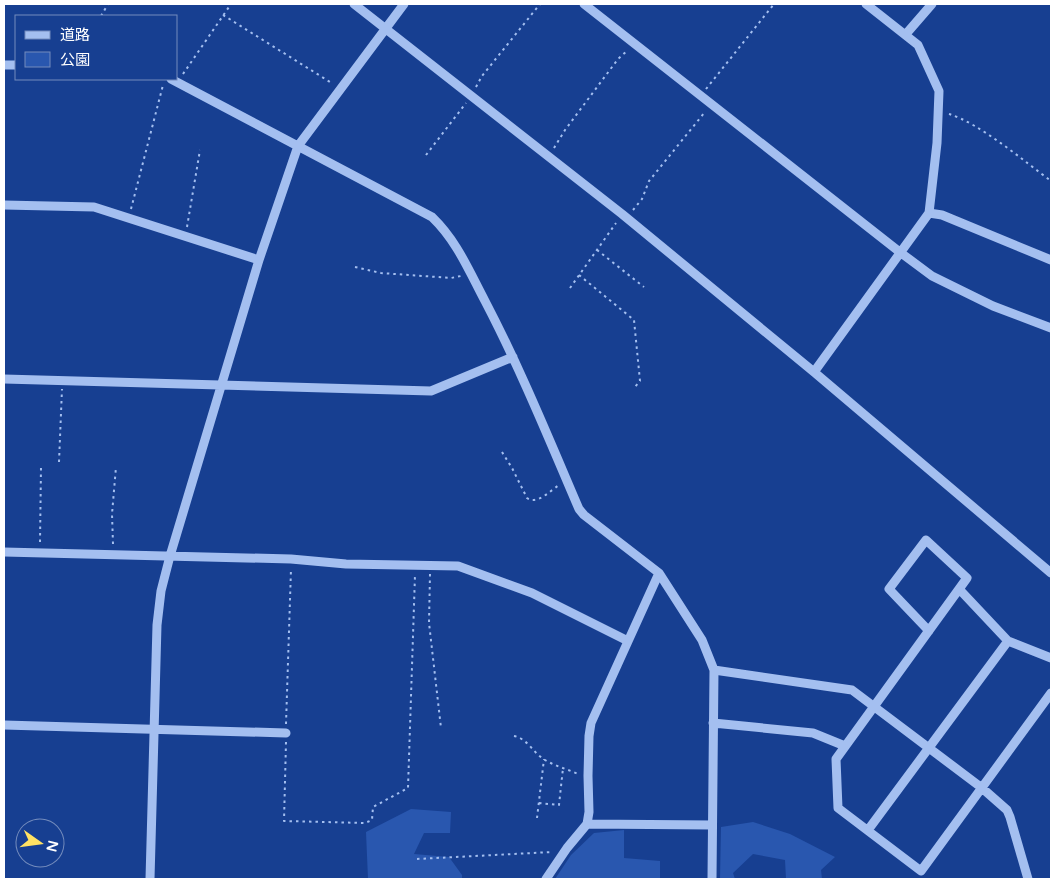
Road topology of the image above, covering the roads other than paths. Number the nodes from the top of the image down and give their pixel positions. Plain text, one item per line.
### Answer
1 (354, 4) edge
2 (404, 4) edge
3 (584, 4) edge
4 (866, 4) edge
5 (932, 4) edge
6 (385, 28) junction
7 (906, 34) junction
8 (172, 80) edge
9 (298, 146) junction
10 (4, 205) edge
11 (929, 213) junction
12 (901, 253) junction
13 (259, 260) junction
14 (1051, 260) edge
15 (1051, 328) edge
16 (513, 357) junction
17 (814, 372) junction
18 (4, 379) edge
19 (222, 385) junction
20 (4, 552) edge
21 (170, 556) junction
22 (659, 573) junction
23 (1051, 573) edge
24 (960, 590) junction
25 (930, 632) junction
26 (628, 641) junction
27 (1008, 641) junction
28 (1051, 658) edge
29 (714, 670) junction
30 (1051, 693) edge
31 (874, 707) junction
32 (713, 723) junction
33 (4, 725) edge
34 (154, 728) junction
35 (286, 733) road end
36 (845, 746) junction
37 (928, 747) junction
38 (982, 788) junction
39 (587, 824) junction
40 (712, 825) junction
41 (868, 830) junction
42 (150, 879) edge
43 (546, 879) edge
44 (712, 879) edge
45 (1028, 879) edge

1 - 6 street
2 - 6 street
3 - 12 street
4 - 7 street
5 - 7 street
6 - 9 street
6 - 17 street
7 - 11 street
8 - 9 street
9 - 13 street
9 - 16 street
10 - 13 street
11 - 12 street
11 - 14 street
12 - 15 street
12 - 17 street
13 - 19 street
16 - 19 street
16 - 22 street
17 - 23 street
18 - 19 street
19 - 21 street
20 - 21 street
21 - 26 street
21 - 34 street
22 - 26 street
22 - 29 street
24 - 25 street
24 - 25 street
24 - 27 street
25 - 31 street
26 - 39 street
27 - 28 street
27 - 37 street
29 - 31 street
29 - 32 street
30 - 38 street
31 - 36 street
31 - 37 street
32 - 36 street
32 - 40 street
33 - 34 street
34 - 35 street
34 - 42 street
36 - 41 street
37 - 38 street
37 - 41 street
38 - 41 street
38 - 45 street
39 - 40 street
39 - 43 street
40 - 44 street

